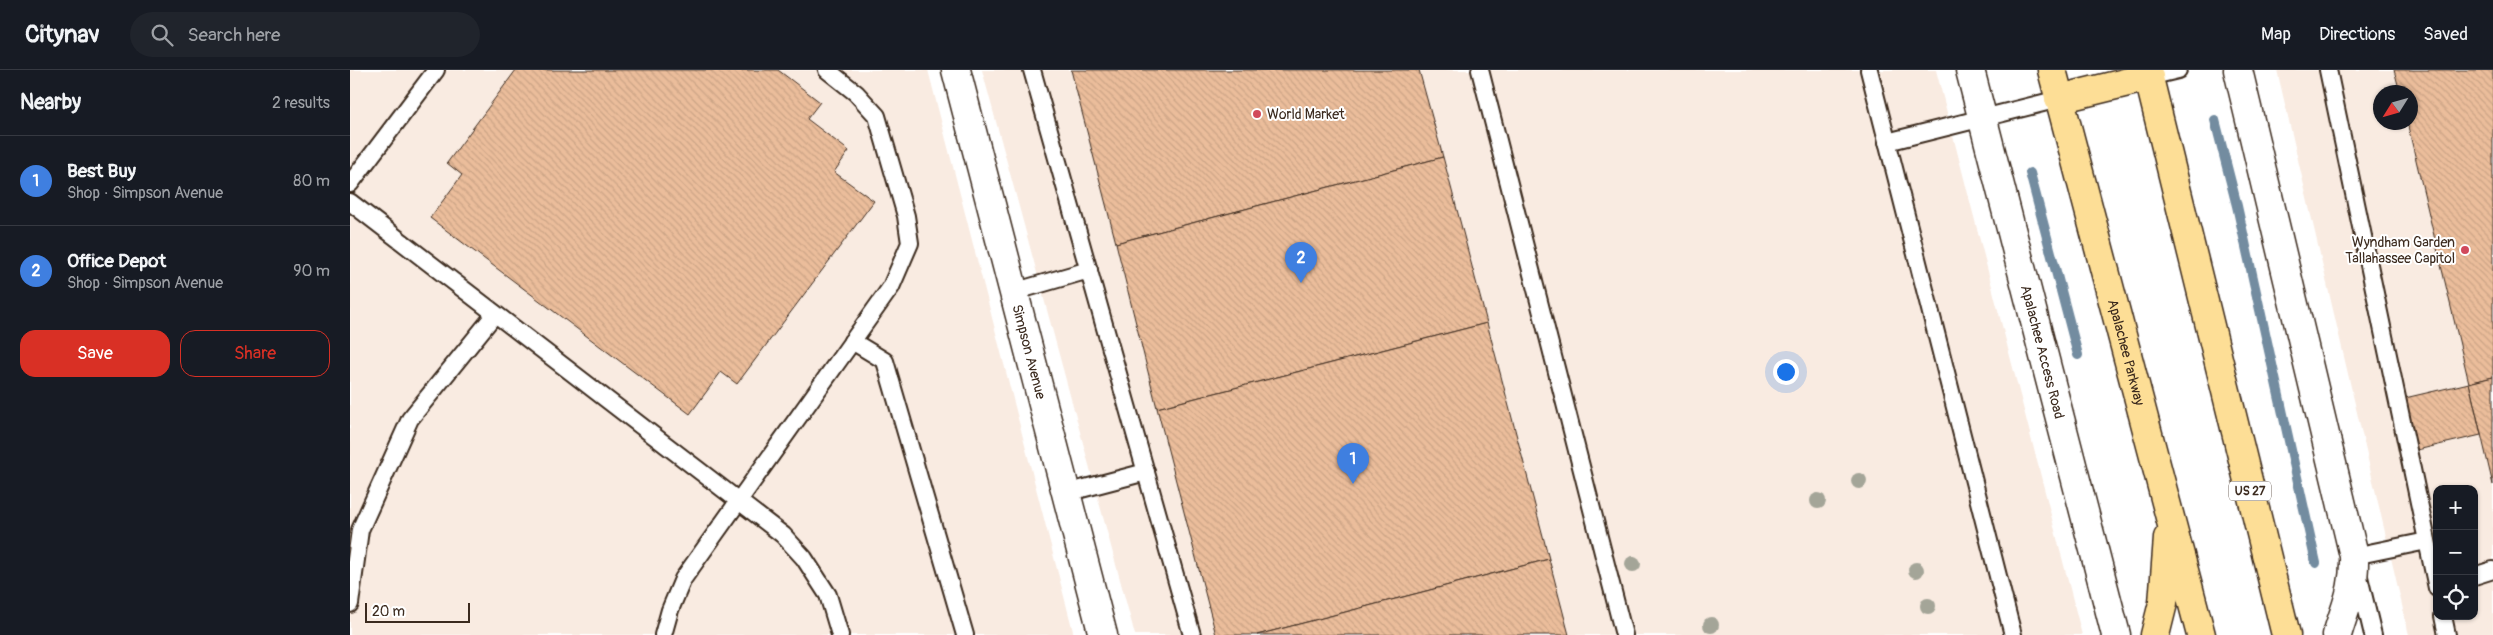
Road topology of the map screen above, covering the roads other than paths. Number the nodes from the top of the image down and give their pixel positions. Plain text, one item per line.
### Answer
1 (436, 70) edge
2 (827, 70) edge
3 (956, 70) edge
4 (1032, 70) edge
5 (1480, 70) edge
6 (1868, 70) edge
7 (1970, 70) edge
8 (2052, 70) edge
9 (2178, 70) edge
10 (2238, 70) edge
11 (2328, 70) edge
12 (2148, 74) edge
13 (2059, 99) junction
14 (1982, 118) junction
15 (1887, 142) junction
16 (350, 184) edge
17 (350, 202) edge
18 (1088, 270) junction
19 (1013, 292) junction
20 (495, 314) junction
21 (852, 341) junction
22 (1146, 472) junction
23 (1066, 493) junction
24 (739, 500) junction
25 (2168, 506) junction
26 (2426, 541) junction
27 (2354, 556) junction
28 (2493, 570) edge
29 (2434, 575) edge
30 (2477, 575) edge
31 (352, 576) edge
32 (350, 604) edge
33 (2444, 620) edge
34 (663, 635) edge
35 (840, 635) edge
36 (965, 635) edge
37 (1103, 635) edge
38 (1192, 635) edge
39 (1624, 635) edge
40 (2013, 635) edge
41 (2116, 635) edge
42 (2155, 635) edge
43 (2202, 635) edge
44 (2286, 635) edge
45 (2336, 635) edge
46 (2373, 635) edge
47 (2447, 635) edge

1 - 16 lane
2 - 21 lane
3 - 19 street, Simpson Avenue
4 - 18 lane
5 - 39 lane
6 - 15 lane
7 - 14 street, Apalachee Access Road
8 - 13 main road, Apalachee Parkway
9 - 12 lane
10 - 27 street
11 - 26 lane
12 - 13 main road
12 - 44 main road, US 27
13 - 14 lane
13 - 25 main road, Apalachee Parkway
14 - 15 lane
14 - 41 street, Apalachee Access Road
15 - 40 lane
17 - 20 lane
18 - 19 lane
18 - 22 lane
19 - 23 street, Simpson Avenue
20 - 24 lane
20 - 31 lane
21 - 24 lane
21 - 36 lane
22 - 23 lane
22 - 38 lane
23 - 37 street, Simpson Avenue
24 - 34 lane
24 - 35 lane
25 - 42 main road
25 - 43 main road, Apalachee Parkway
26 - 27 lane
26 - 29 lane
27 - 45 street
27 - 46 lane
28 - 30 lane
31 - 32 lane
33 - 47 lane

